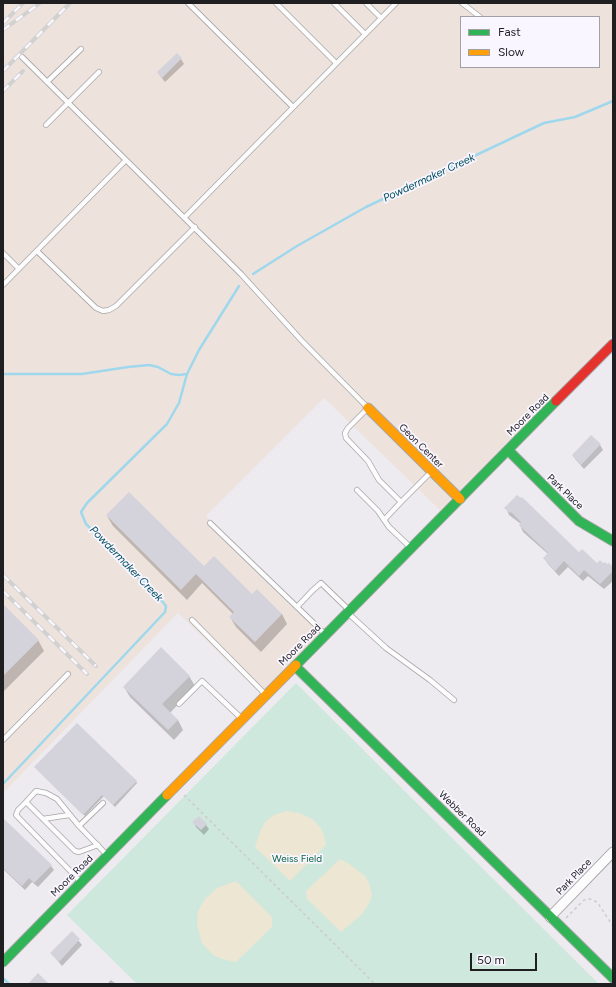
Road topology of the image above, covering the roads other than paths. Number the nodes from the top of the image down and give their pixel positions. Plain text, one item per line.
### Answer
1 (188, 3) edge
2 (276, 3) edge
3 (334, 3) edge
4 (366, 3) edge
5 (396, 3) edge
6 (462, 3) edge
7 (479, 16) edge
8 (381, 18) junction
9 (365, 34) junction
10 (81, 49) dead end
11 (22, 57) dead end
12 (336, 63) junction
13 (99, 72) dead end
14 (47, 82) junction
15 (68, 103) junction
16 (293, 107) junction
17 (46, 125) dead end
18 (126, 160) junction
19 (185, 217) junction
20 (194, 227) junction
21 (37, 250) junction
22 (3, 253) edge
23 (19, 269) junction
24 (3, 285) edge
25 (613, 344) edge
26 (368, 408) junction
27 (508, 450) junction
28 (432, 471) junction
29 (357, 490) dead end
30 (460, 499) junction
31 (401, 502) junction
32 (384, 520) junction
33 (210, 523) dead end
34 (613, 541) edge
35 (411, 548) junction
36 (297, 607) junction
37 (349, 612) junction
38 (192, 620) dead end
39 (326, 635) junction
40 (295, 666) junction
41 (68, 674) dead end
42 (267, 695) junction
43 (454, 700) dead end
44 (179, 704) dead end
45 (242, 720) junction
46 (3, 740) edge
47 (26, 802) junction
48 (103, 803) dead end
49 (70, 815) junction
50 (43, 820) junction
51 (79, 826) junction
52 (98, 845) junction
53 (613, 852) edge
54 (108, 855) junction
55 (81, 882) junction
56 (550, 917) junction
57 (3, 962) edge
58 (613, 978) edge

1 - 16 lane
2 - 12 lane
3 - 9 lane
4 - 8 lane
5 - 8 lane
6 - 7 lane
8 - 9 lane
9 - 12 lane
10 - 14 lane
11 - 14 lane
12 - 16 lane
13 - 15 lane
14 - 15 lane
15 - 17 lane
15 - 18 lane
16 - 19 lane
18 - 19 lane
18 - 21 lane
19 - 20 lane
20 - 21 lane
20 - 26 lane
21 - 23 lane
22 - 23 lane
23 - 24 lane
25 - 27 street, Moore Road
26 - 28 street, Geon Center
26 - 31 lane
27 - 30 street, Moore Road
27 - 34 street, Park Place
28 - 30 street, Geon Center
28 - 31 lane
29 - 32 lane
30 - 35 street, Moore Road
31 - 32 lane
32 - 35 lane
33 - 36 lane
35 - 37 street, Moore Road
36 - 37 lane
36 - 39 lane
37 - 39 street, Moore Road
37 - 43 lane
38 - 42 lane
39 - 40 street, Moore Road
40 - 42 street, Moore Road
40 - 56 street, Webber Road
41 - 46 lane
42 - 45 street, Moore Road
44 - 45 lane
45 - 54 street, Moore Road
47 - 49 lane
47 - 50 lane
47 - 55 lane
48 - 51 lane
49 - 50 lane
49 - 51 lane
50 - 52 lane
51 - 52 lane
52 - 54 lane
53 - 56 street, Park Place
54 - 55 street, Moore Road
55 - 57 street, Moore Road
56 - 58 street, Webber Road

